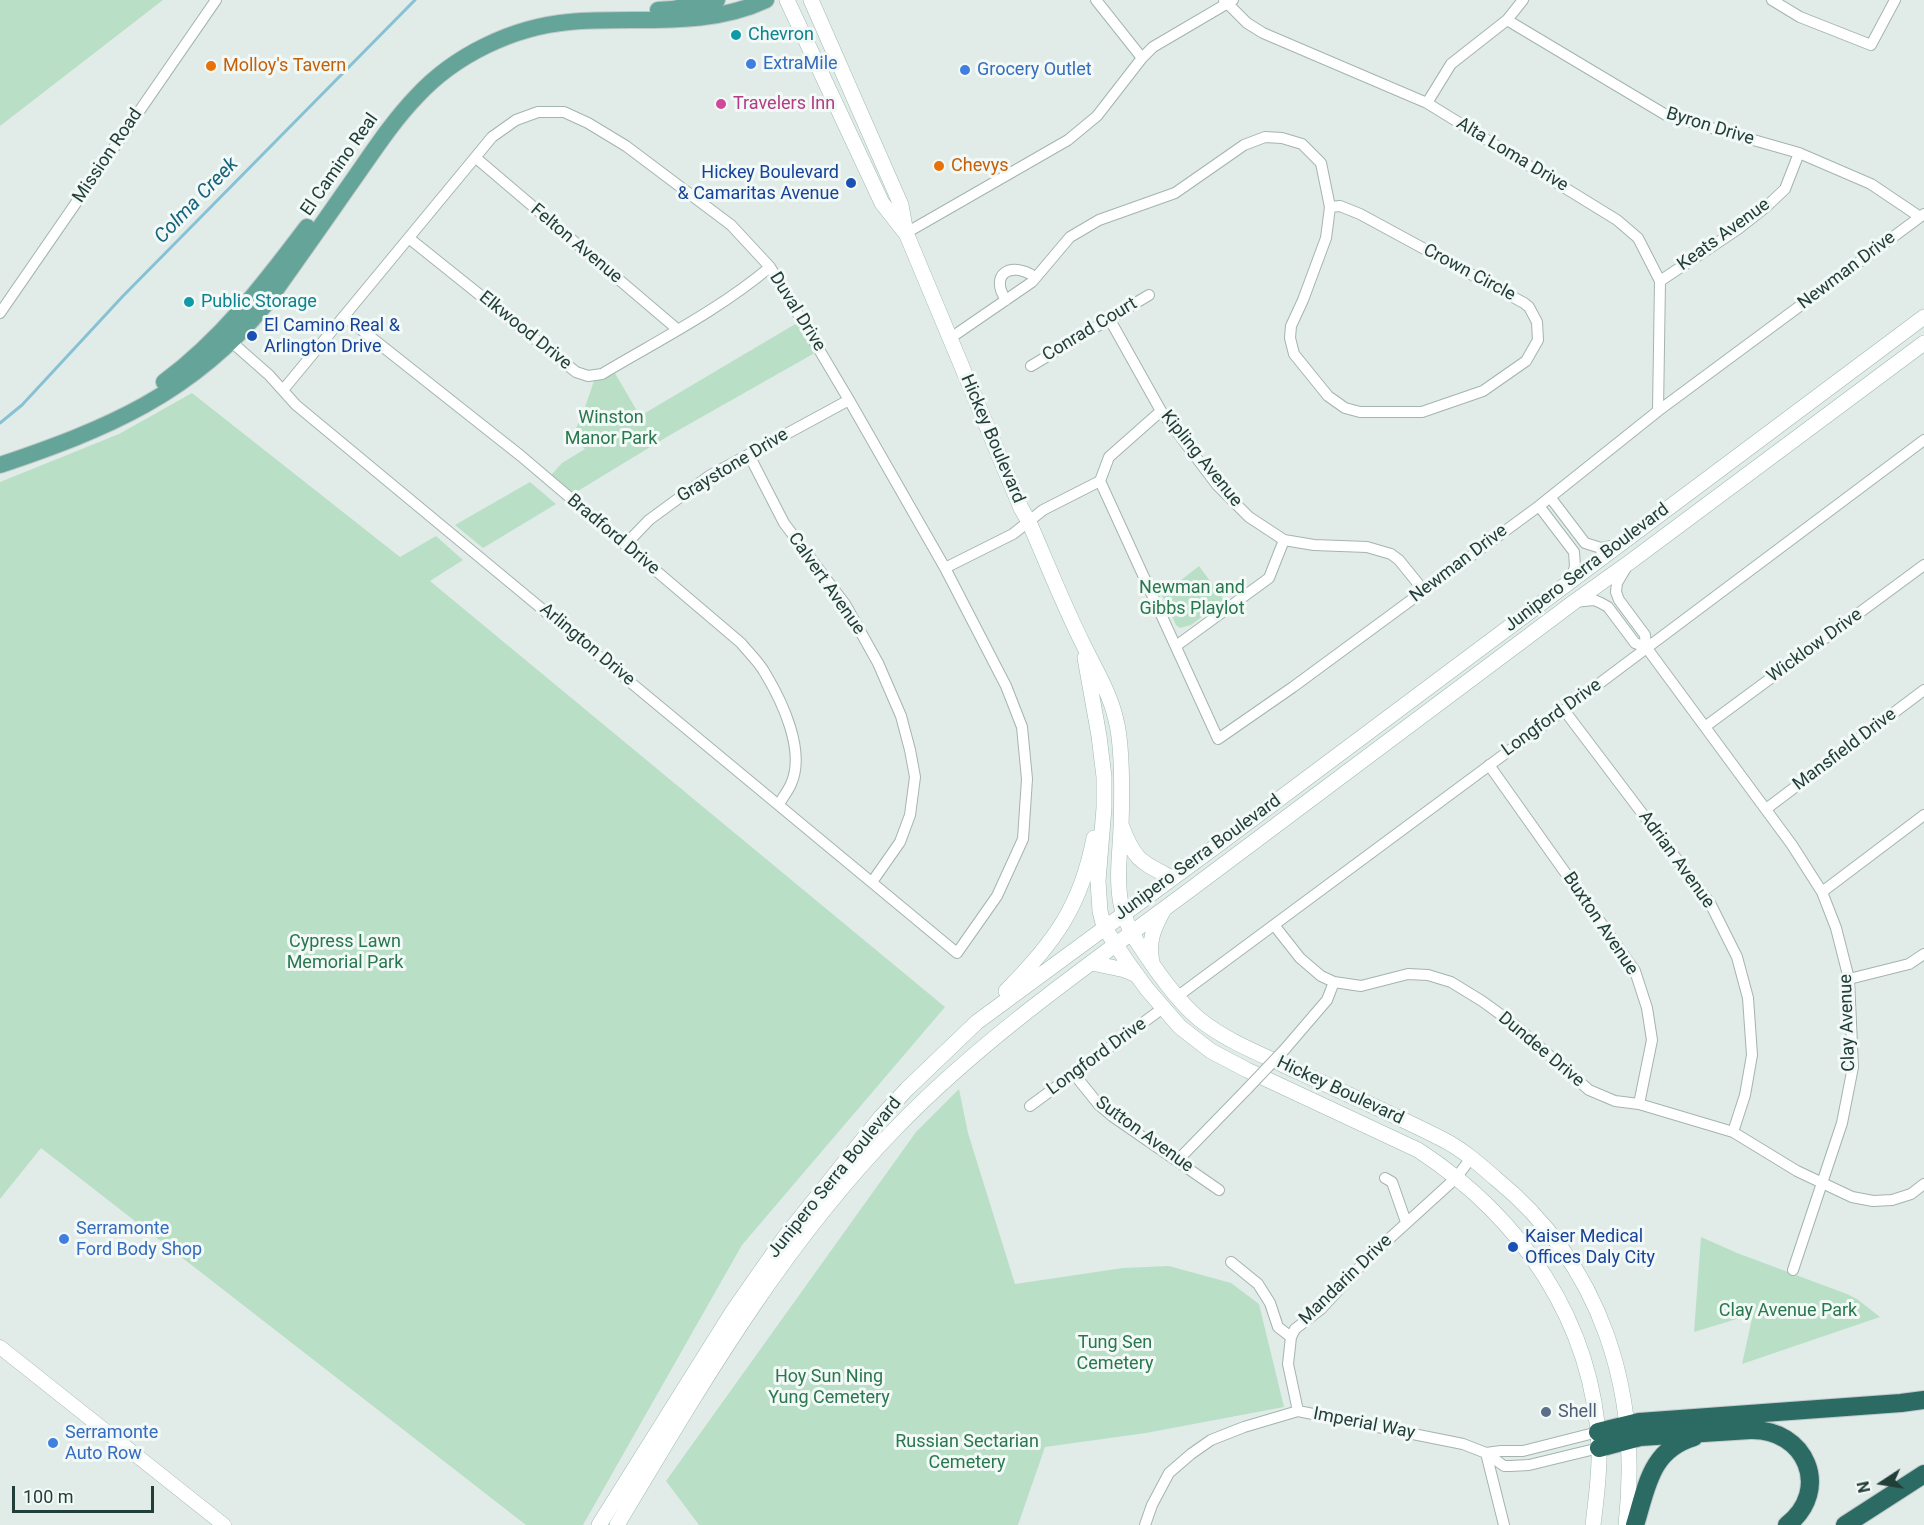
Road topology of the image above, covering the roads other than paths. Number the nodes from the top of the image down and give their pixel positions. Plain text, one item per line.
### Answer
1 (216, 0) edge
2 (717, 0) edge
3 (766, 0) edge
4 (787, 0) edge
5 (811, 0) edge
6 (1096, 0) edge
7 (1524, 0) edge
8 (1772, 0) edge
9 (1895, 0) edge
10 (1228, 1) edge
11 (1508, 20) junction
12 (1142, 58) junction
13 (1427, 103) junction
14 (1799, 153) junction
15 (476, 158) junction
16 (1329, 207) junction
17 (1922, 215) edge
18 (906, 233) junction
19 (410, 239) junction
20 (770, 267) junction
21 (1035, 277) junction
22 (1660, 280) junction
23 (1149, 295) dead end
24 (1006, 300) junction
25 (0, 313) edge
26 (344, 316) junction
27 (1924, 317) edge
28 (1110, 320) junction
29 (677, 329) junction
30 (226, 338) junction
31 (950, 339) junction
32 (1924, 343) edge
33 (1031, 366) dead end
34 (283, 390) junction
35 (849, 400) junction
36 (1161, 411) junction
37 (1658, 411) junction
38 (1924, 440) edge
39 (749, 455) junction
40 (0, 456) edge
41 (0, 465) edge
42 (1100, 481) junction
43 (1550, 497) junction
44 (1539, 506) junction
45 (1029, 522) junction
46 (1284, 540) junction
47 (625, 545) junction
48 (1618, 545) junction
49 (1630, 562) junction
50 (1924, 566) edge
51 (945, 568) junction
52 (1570, 581) junction
53 (1424, 591) junction
54 (1574, 602) junction
55 (1082, 644) junction
56 (1176, 646) junction
57 (1646, 647) junction
58 (1924, 690) edge
59 (1564, 710) junction
60 (1706, 726) junction
61 (1489, 765) junction
62 (1105, 798) junction
63 (779, 804) junction
64 (1766, 809) junction
65 (1924, 815) edge
66 (1121, 824) junction
67 (1172, 878) junction
68 (872, 882) junction
69 (1822, 892) junction
70 (1163, 909) junction
71 (1123, 913) junction
72 (1274, 925) junction
73 (1104, 927) junction
74 (1132, 933) junction
75 (1116, 944) junction
76 (957, 953) joint
77 (1924, 954) edge
78 (1092, 963) junction
79 (1153, 965) junction
80 (1137, 975) junction
81 (1848, 979) junction
82 (1334, 982) junction
83 (1178, 996) junction
84 (1163, 1008) junction
85 (977, 1022) junction
86 (1074, 1074) junction
87 (1639, 1104) junction
88 (1030, 1106) dead end
89 (1733, 1132) junction
90 (1471, 1158) junction
91 (1177, 1161) junction
92 (1385, 1178) dead end
93 (1456, 1178) junction
94 (1822, 1182) junction
95 (1924, 1184) edge
96 (1219, 1190) dead end
97 (1406, 1222) junction
98 (1232, 1262) dead end
99 (1793, 1270) dead end
100 (1291, 1337) junction
101 (0, 1347) edge
102 (1924, 1400) edge
103 (1298, 1411) junction
104 (1628, 1431) junction
105 (1713, 1433) junction
106 (1598, 1440) junction
107 (1486, 1453) junction
108 (1924, 1474) edge
109 (224, 1525) edge
110 (599, 1525) edge
111 (617, 1525) edge
112 (1145, 1525) edge
113 (1504, 1525) edge
114 (1593, 1525) edge
115 (1626, 1525) edge
116 (1635, 1525) edge
117 (1787, 1525) edge
118 (1845, 1525) edge

1 - 25 street, Mission Road
2 - 30 main road, El Camino Real
3 - 30 main road, El Camino Real
4 - 18 main road, Hickey Boulevard
5 - 18 main road, Hickey Boulevard
6 - 12 street
7 - 11 street
8 - 9 street
10 - 12 street
10 - 13 street, Alta Loma Drive
11 - 13 street
11 - 14 street, Byron Drive
12 - 18 street
13 - 22 street, Alta Loma Drive
14 - 17 street, Byron Drive
14 - 22 street, Keats Avenue
15 - 19 street, Duval Drive
15 - 20 street, Duval Drive
15 - 29 street, Felton Avenue
16 - 16 street, Crown Circle
16 - 21 street, Crown Circle
17 - 37 street, Newman Drive
18 - 31 main road, Hickey Boulevard
19 - 26 street, Duval Drive
19 - 29 street, Elkwood Drive
20 - 29 street, Elkwood Drive
20 - 35 street, Duval Drive
21 - 24 street, Crown Circle
21 - 24 street
22 - 37 street, Alta Loma Drive
23 - 28 street, Conrad Court
24 - 31 street, Crown Circle
26 - 34 street, Duval Drive
26 - 47 street, Bradford Drive
27 - 48 main road, Junipero Serra Boulevard
28 - 33 street, Conrad Court
28 - 36 street, Kipling Avenue
30 - 34 street, Arlington Drive
30 - 40 main road, El Camino Real
30 - 41 main road, El Camino Real
31 - 45 main road, Hickey Boulevard
32 - 49 main road, Junipero Serra Boulevard
34 - 63 street, Arlington Drive
35 - 39 street, Graystone Drive
35 - 51 street, Duval Drive
36 - 42 street
36 - 46 street, Kipling Avenue
37 - 43 street, Newman Drive
38 - 57 street, Longford Drive
39 - 47 street, Graystone Drive
39 - 68 street, Calvert Avenue
42 - 45 street
42 - 56 street, Newman Drive
43 - 44 street, Newman Drive
43 - 48 street
44 - 52 street
44 - 53 street, Newman Drive
45 - 51 street
45 - 55 main road, Hickey Boulevard
46 - 53 street, Kipling Avenue
46 - 56 street
47 - 63 street, Bradford Drive
48 - 52 main road, Junipero Serra Boulevard
49 - 54 main road, Junipero Serra Boulevard
49 - 57 street, Clay Avenue
50 - 60 street, Wicklow Drive
51 - 76 street, Duval Drive
52 - 67 main road, Junipero Serra Boulevard
53 - 56 street, Newman Drive
54 - 57 street, Clay Avenue
54 - 70 main road, Junipero Serra Boulevard
55 - 62 main road, Hickey Boulevard
55 - 66 main road, Hickey Boulevard
57 - 59 street, Longford Drive
57 - 60 street, Clay Avenue
58 - 64 street, Mansfield Drive
59 - 61 street, Longford Drive
59 - 89 street, Adrian Avenue
60 - 64 street, Clay Avenue
61 - 72 street, Longford Drive
61 - 87 street, Buxton Avenue
62 - 73 main road, Hickey Boulevard
62 - 85 main road
63 - 68 street, Arlington Drive
64 - 69 street, Clay Avenue
65 - 69 street
66 - 67 main road
66 - 71 main road, Hickey Boulevard
67 - 71 main road, Junipero Serra Boulevard
68 - 76 street, Arlington Drive
69 - 81 street, Clay Avenue
70 - 74 main road, Junipero Serra Boulevard
70 - 79 main road
71 - 73 main road, Junipero Serra Boulevard
71 - 74 main road, Hickey Boulevard
72 - 82 street, Dundee Drive
72 - 83 street, Longford Drive
73 - 75 main road, Hickey Boulevard
73 - 85 main road, Junipero Serra Boulevard
74 - 75 main road, Junipero Serra Boulevard
74 - 79 main road, Hickey Boulevard
75 - 78 main road, Junipero Serra Boulevard
75 - 80 main road, Hickey Boulevard
77 - 81 street
78 - 80 main road
78 - 111 main road, Junipero Serra Boulevard
79 - 83 main road, Hickey Boulevard
80 - 84 main road, Hickey Boulevard
81 - 94 street, Clay Avenue
82 - 87 street, Dundee Drive
82 - 91 street, bridge
83 - 90 main road, Hickey Boulevard
84 - 86 street, Longford Drive
84 - 93 main road, Hickey Boulevard
85 - 110 main road, Junipero Serra Boulevard
86 - 88 street, Longford Drive
86 - 91 street, Sutton Avenue
87 - 89 street, Dundee Drive
89 - 94 street, Dundee Drive
90 - 93 street, Mandarin Drive
90 - 104 main road, Hickey Boulevard
91 - 96 street, Sutton Avenue
92 - 97 street, Mandarin Drive
93 - 97 street, Mandarin Drive
93 - 106 main road, Hickey Boulevard
94 - 95 street, Dundee Drive
94 - 99 street, Clay Avenue
97 - 100 street, Mandarin Drive
98 - 100 street
100 - 103 street, Mandarin Drive
101 - 109 street
102 - 104 highway
103 - 107 street, Imperial Way
103 - 112 street, Imperial Way
104 - 105 highway
104 - 106 highway
104 - 115 main road, Hickey Boulevard
105 - 116 highway
105 - 117 highway
106 - 107 street, Imperial Way
106 - 107 street, Imperial Way
106 - 114 main road, Hickey Boulevard
107 - 113 street
108 - 118 highway

